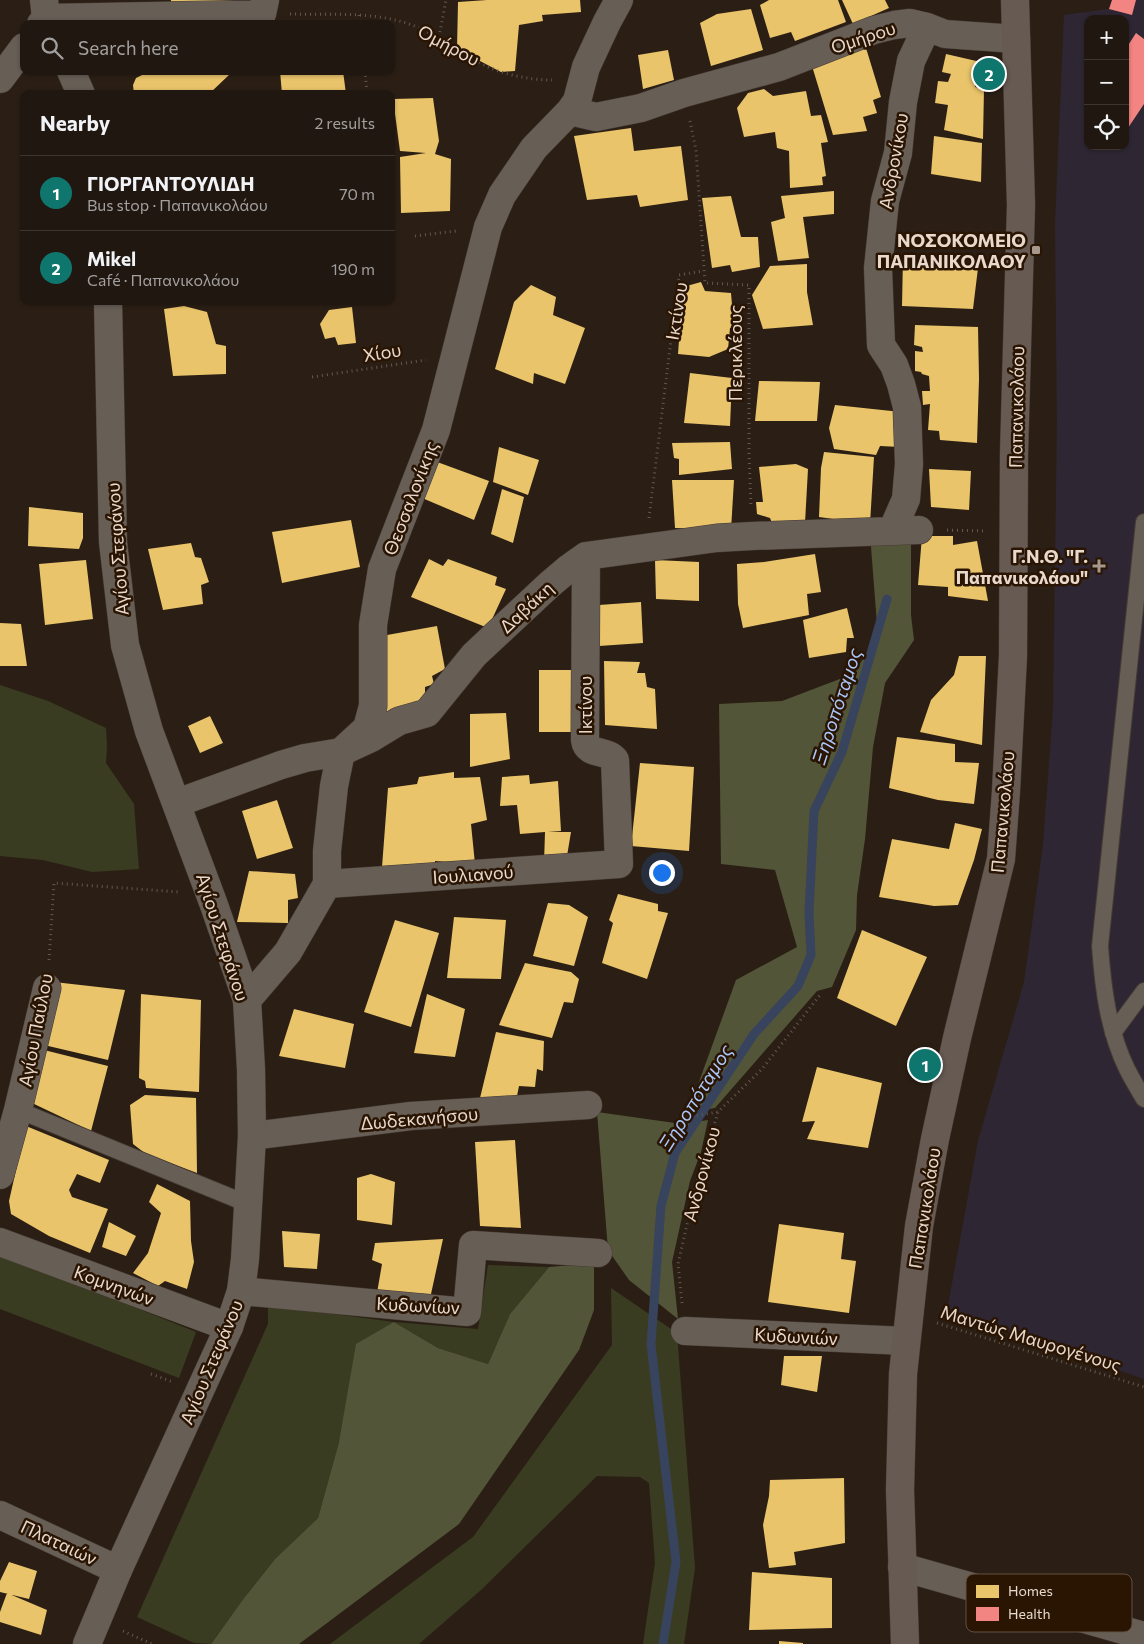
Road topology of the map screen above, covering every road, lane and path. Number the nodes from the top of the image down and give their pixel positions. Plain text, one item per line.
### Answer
1 (446, 0) edge
2 (619, 0) edge
3 (1015, 0) edge
4 (263, 7) edge
5 (359, 15) junction
6 (45, 16) edge
7 (360, 20) edge
8 (927, 27) junction
9 (439, 37) junction
10 (1016, 39) junction
11 (20, 52) edge
12 (73, 75) edge
13 (365, 75) edge
14 (0, 79) edge
15 (581, 85) junction
16 (79, 90) edge
17 (367, 90) edge
18 (684, 93) junction
19 (570, 111) junction
20 (488, 227) junction
21 (415, 236) dead end
22 (703, 270) junction
23 (108, 305) edge
24 (456, 355) junction
25 (312, 376) dead end
26 (1144, 522) edge
27 (919, 530) joint
28 (892, 531) junction
29 (1014, 531) junction
30 (752, 536) junction
31 (646, 548) junction
32 (586, 556) junction
33 (341, 752) junction
34 (177, 803) junction
35 (619, 864) joint
36 (327, 884) junction
37 (210, 894) junction
38 (47, 988) joint
39 (1144, 991) edge
40 (820, 995) dead end
41 (246, 1000) junction
42 (1113, 1032) junction
43 (1144, 1099) edge
44 (588, 1105) dead end
45 (18, 1110) junction
46 (718, 1112) junction
47 (682, 1118) dead end
48 (252, 1136) junction
49 (0, 1175) edge
50 (248, 1204) junction
51 (0, 1242) edge
52 (598, 1253) dead end
53 (241, 1291) junction
54 (909, 1314) junction
55 (229, 1327) junction
56 (686, 1331) joint
57 (906, 1341) junction
58 (1144, 1387) edge
59 (0, 1514) edge
60 (902, 1567) junction
61 (118, 1570) junction
62 (966, 1585) edge
63 (1130, 1632) edge
64 (1144, 1636) edge
65 (87, 1644) edge
66 (905, 1644) edge

1 - 9 path
2 - 15 street, Θεσσαλονίκης
3 - 10 main road, Παπανικολάου
4 - 5 path, Ομήρου
4 - 6 street
5 - 7 path
5 - 9 path, Ομήρου
8 - 10 street, Ομήρου
8 - 18 street, Ομήρου
8 - 28 street, Ανδρονίκου
9 - 15 path, Ομήρου
10 - 29 main road, Παπανικολάου
11 - 14 street
12 - 16 street
13 - 17 path
15 - 19 street, Θεσσαλονίκης
18 - 19 street, Ομήρου
18 - 22 path
19 - 20 street, Θεσσαλονίκης
20 - 21 path
20 - 24 street, Θεσσαλονίκης
22 - 30 path, Περικλέους
22 - 31 path, Ικτίνου
23 - 34 street, Αγίου Στεφάνου
24 - 25 path, Χίου
24 - 33 street, Θεσσαλονίκης
26 - 42 lane
27 - 28 street
27 - 29 path
28 - 30 street
29 - 54 main road, Παπανικολάου
30 - 31 street
31 - 32 street
32 - 33 street, Δαβάκη
32 - 35 street, Ικτίνου
33 - 34 street, Δαβάκη
33 - 36 street
34 - 37 street, Αγίου Στεφάνου
35 - 36 street, Ιουλιανού
36 - 41 street
37 - 38 path, Αγίου Παύλου
37 - 41 street, Αγίου Στεφάνου
38 - 45 street, Αγίου Παύλου
39 - 42 lane
40 - 46 path, Ανδρονίκου
41 - 48 street, Αγίου Στεφάνου
42 - 43 lane
44 - 48 street, Δωδεκανήσου
45 - 49 street, Αγίου Παύλου
45 - 50 lane
46 - 47 path
46 - 56 path, Ανδρονίκου
48 - 50 street, Αγίου Στεφάνου
50 - 53 street, Αγίου Στεφάνου
51 - 55 street, Κομνηνών
52 - 53 street, Κυδωνίων
53 - 55 street, Αγίου Στεφάνου
54 - 57 main road, Παπανικολάου
54 - 58 path, Μαντώς Μαυρογένους
55 - 61 street, Αγίου Στεφάνου
56 - 57 street, Κυδωνιών
57 - 60 main road, Παπανικολάου
59 - 61 street, Πλαταιών
60 - 62 street
60 - 66 main road, Παπανικολάου
61 - 65 street, Αγίου Στεφάνου
63 - 64 street

